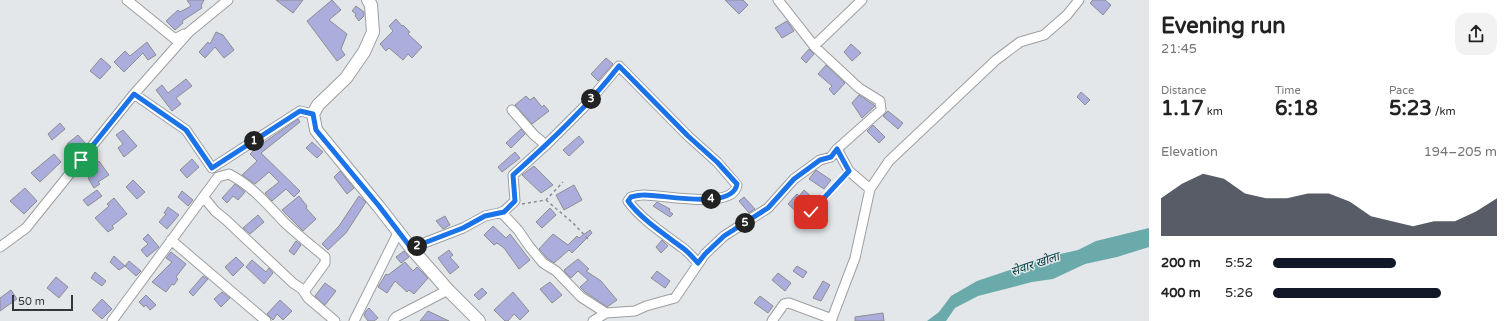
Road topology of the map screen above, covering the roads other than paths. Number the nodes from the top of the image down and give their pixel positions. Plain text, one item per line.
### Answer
1 (127, 0) edge
2 (228, 0) edge
3 (368, 0) edge
4 (778, 0) edge
5 (862, 0) edge
6 (1079, 0) edge
7 (189, 32) junction
8 (814, 46) junction
9 (134, 94) junction
10 (512, 110) dead end
11 (313, 114) junction
12 (546, 146) junction
13 (837, 149) junction
14 (849, 171) junction
15 (870, 189) junction
16 (206, 200) dead end
17 (501, 212) junction
18 (811, 212) dead end
19 (399, 231) junction
20 (171, 240) junction
21 (0, 247) edge
22 (411, 248) junction
23 (698, 263) junction
24 (302, 290) junction
25 (448, 290) junction
26 (606, 313) junction
27 (831, 320) edge
28 (112, 321) edge
29 (266, 321) edge
30 (335, 321) edge
31 (354, 321) edge
32 (393, 321) edge
33 (478, 321) edge
34 (593, 321) edge
35 (772, 321) edge

1 - 7 street
2 - 7 street
3 - 11 street
4 - 8 street
5 - 8 street
6 - 15 street
7 - 9 street
8 - 13 street
9 - 11 street
9 - 21 street
10 - 12 street
11 - 19 street
12 - 17 street
12 - 23 street
13 - 14 street
13 - 23 street
14 - 15 street
14 - 18 lane
15 - 27 street
16 - 24 street
17 - 22 street
17 - 26 street
19 - 22 street
19 - 31 street
20 - 24 street
20 - 28 street
20 - 29 street
22 - 25 street
23 - 26 street
24 - 30 street
25 - 32 street
25 - 33 street
26 - 34 street
27 - 35 street

